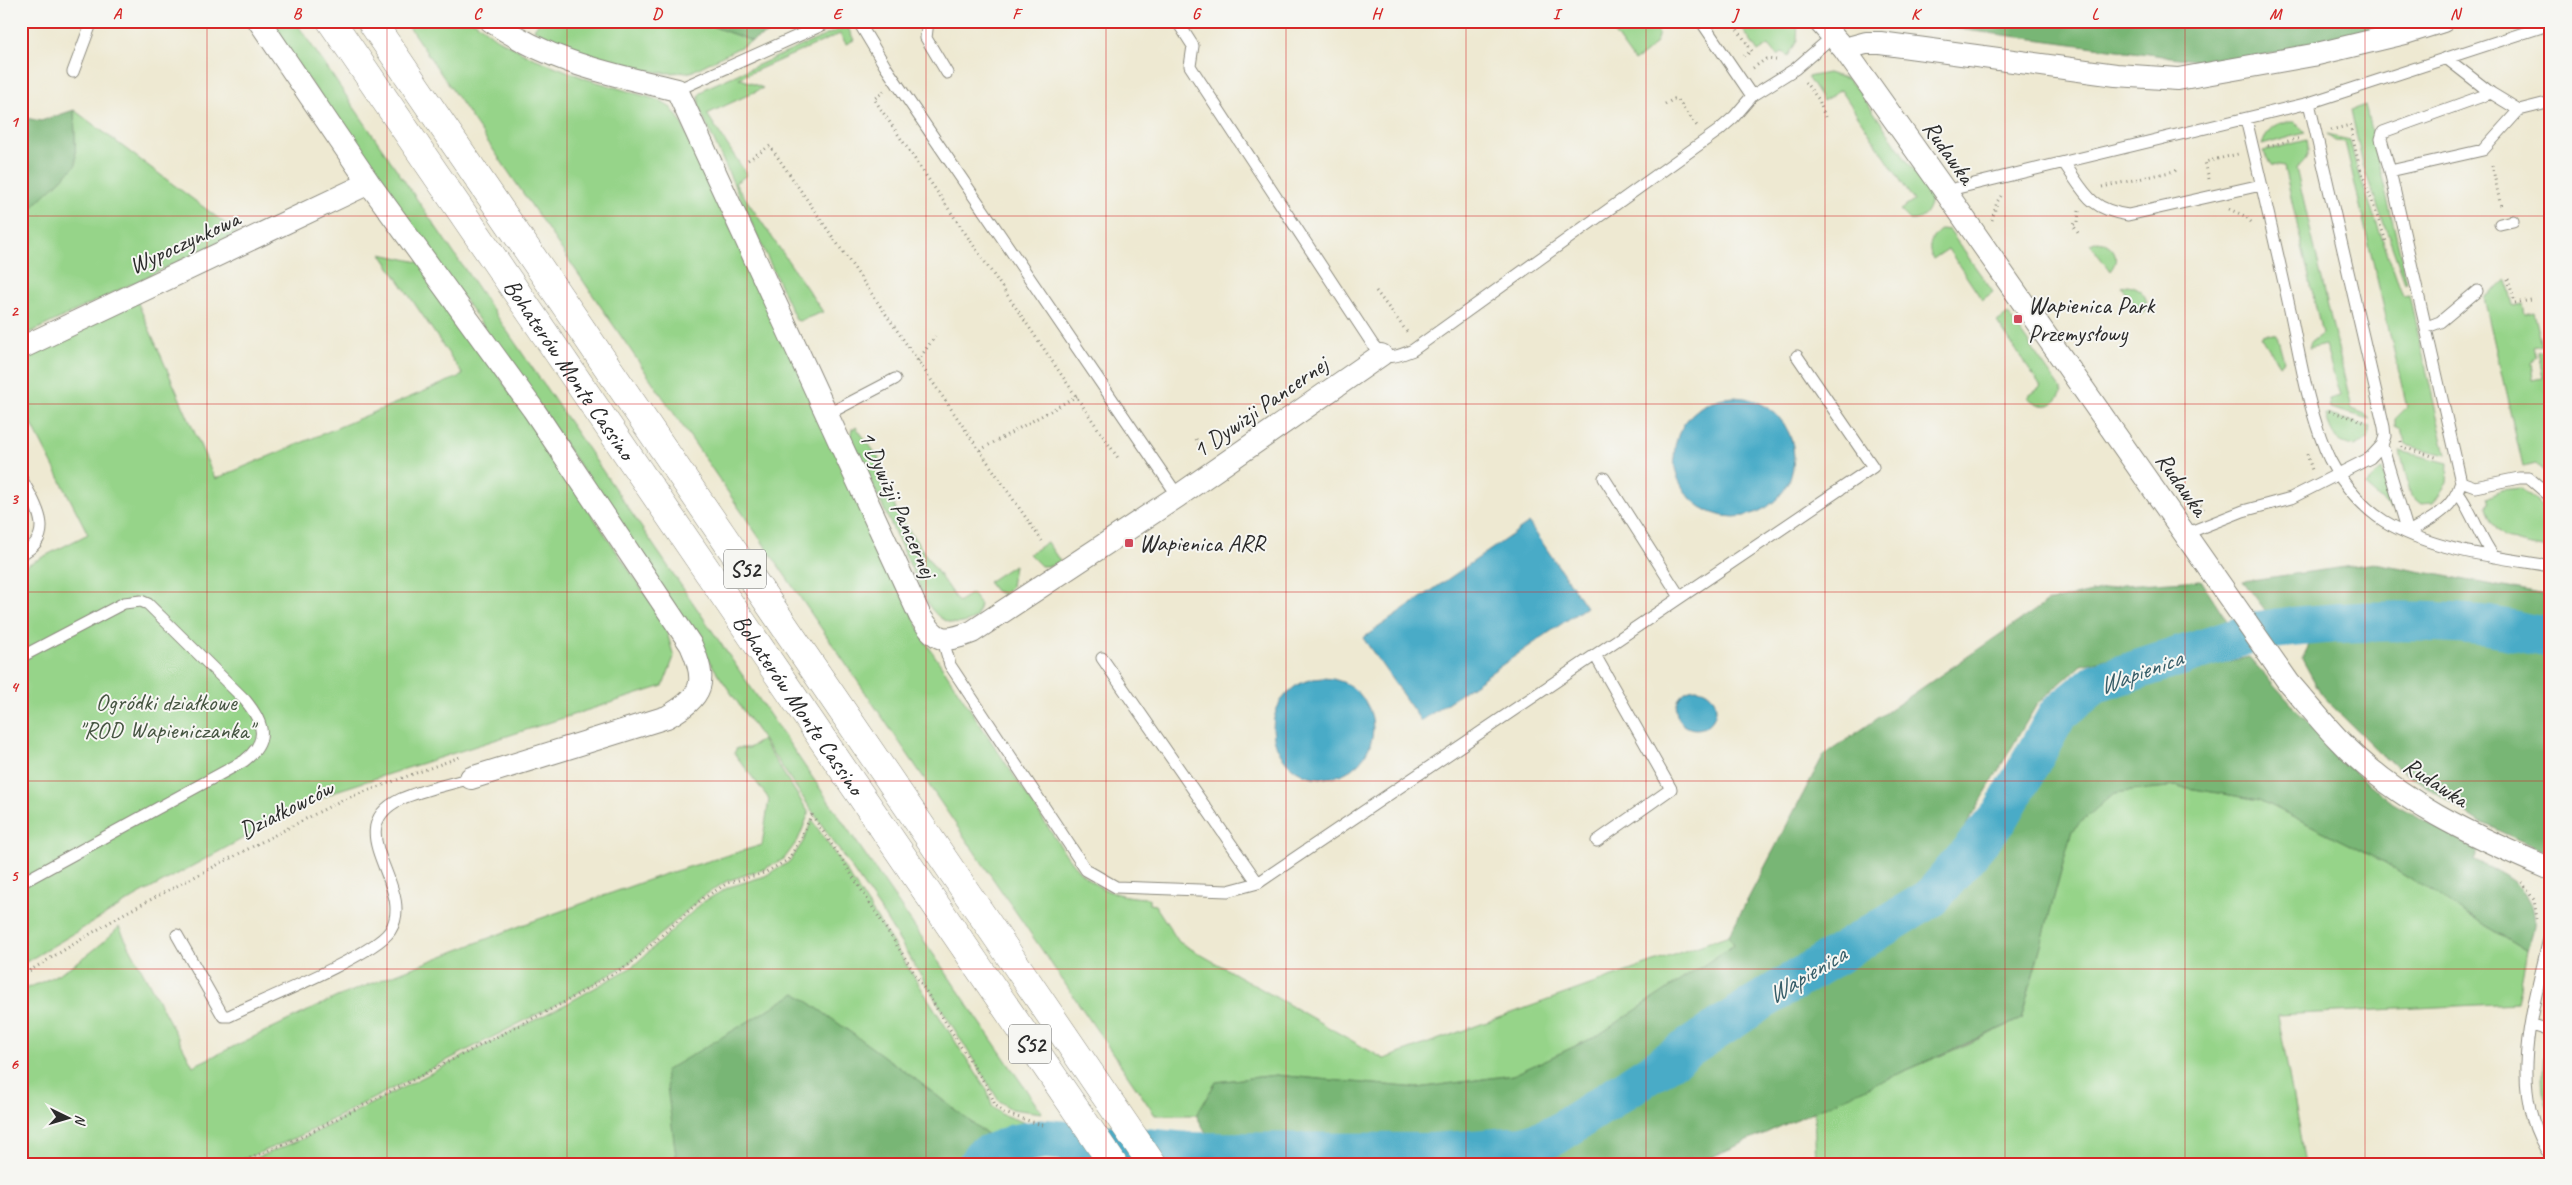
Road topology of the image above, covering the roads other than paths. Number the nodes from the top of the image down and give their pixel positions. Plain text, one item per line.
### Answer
1 (92, 21) edge
2 (258, 21) edge
3 (331, 21) edge
4 (371, 21) edge
5 (491, 21) edge
6 (831, 21) edge
7 (858, 21) edge
8 (928, 21) edge
9 (1177, 21) edge
10 (1701, 21) edge
11 (2443, 21) edge
12 (2551, 24) edge
13 (1832, 36) edge
14 (2446, 58) junction
15 (73, 72) dead end
16 (947, 73) dead end
17 (677, 90) junction
18 (2491, 93) junction
19 (1752, 96) junction
20 (2551, 102) edge
21 (2309, 103) junction
22 (2519, 110) junction
23 (2246, 119) junction
24 (2064, 163) junction
25 (2390, 171) junction
26 (369, 183) junction
27 (2262, 185) junction
28 (1945, 191) junction
29 (2513, 221) dead end
30 (2500, 224) dead end
31 (2477, 291) dead end
32 (2427, 327) junction
33 (21, 348) edge
34 (1381, 355) junction
35 (1797, 356) dead end
36 (895, 379) dead end
37 (828, 414) junction
38 (2382, 445) junction
39 (2338, 472) junction
40 (21, 478) edge
41 (1604, 478) dead end
42 (2459, 488) junction
43 (1178, 496) junction
44 (2551, 497) edge
45 (2408, 532) junction
46 (2186, 534) junction
47 (21, 554) edge
48 (2494, 557) junction
49 (2551, 566) edge
50 (1680, 598) junction
51 (943, 640) junction
52 (1595, 655) junction
53 (21, 657) edge
54 (1102, 658) dead end
55 (471, 778) joint
56 (1597, 841) dead end
57 (2551, 869) edge
58 (1258, 882) junction
59 (21, 883) edge
60 (2551, 929) edge
61 (177, 935) dead end
62 (2532, 1025) junction
63 (2551, 1030) edge
64 (2551, 1157) edge
65 (1113, 1164) edge
66 (1152, 1164) edge

1 - 15 lane
2 - 26 street
3 - 65 highway, Bohaterów Monte Cassino / S52
4 - 66 highway, Bohaterów Monte Cassino / S52
5 - 17 street
6 - 17 lane
7 - 43 lane
8 - 16 lane
9 - 34 lane
10 - 19 lane
11 - 13 street
12 - 14 lane
13 - 19 lane
13 - 28 street, Rudawka
14 - 18 lane
14 - 21 lane
17 - 37 street, 1 Dywizji Pancernej
18 - 22 lane
18 - 25 lane
19 - 34 lane
20 - 22 lane
21 - 23 lane
21 - 38 lane
22 - 25 lane
23 - 24 lane
23 - 27 lane
24 - 27 lane
24 - 28 lane
25 - 32 lane
26 - 33 street, Wypoczynkowa
26 - 55 street
27 - 39 lane
28 - 46 street, Rudawka
29 - 30 lane
31 - 32 lane
32 - 42 lane
34 - 43 street, 1 Dywizji Pancernej
35 - 50 lane
36 - 37 lane
37 - 51 street, 1 Dywizji Pancernej
38 - 39 lane
38 - 45 lane
39 - 45 lane
39 - 46 lane
40 - 47 lane
41 - 50 lane
42 - 44 lane
42 - 45 lane
42 - 48 lane
43 - 51 street, 1 Dywizji Pancernej
45 - 48 lane
46 - 57 street, Rudawka
48 - 49 lane
50 - 52 lane
51 - 58 lane
52 - 56 lane
52 - 58 lane
53 - 59 lane
54 - 58 lane
55 - 61 lane
60 - 62 lane
62 - 63 lane
62 - 64 lane

